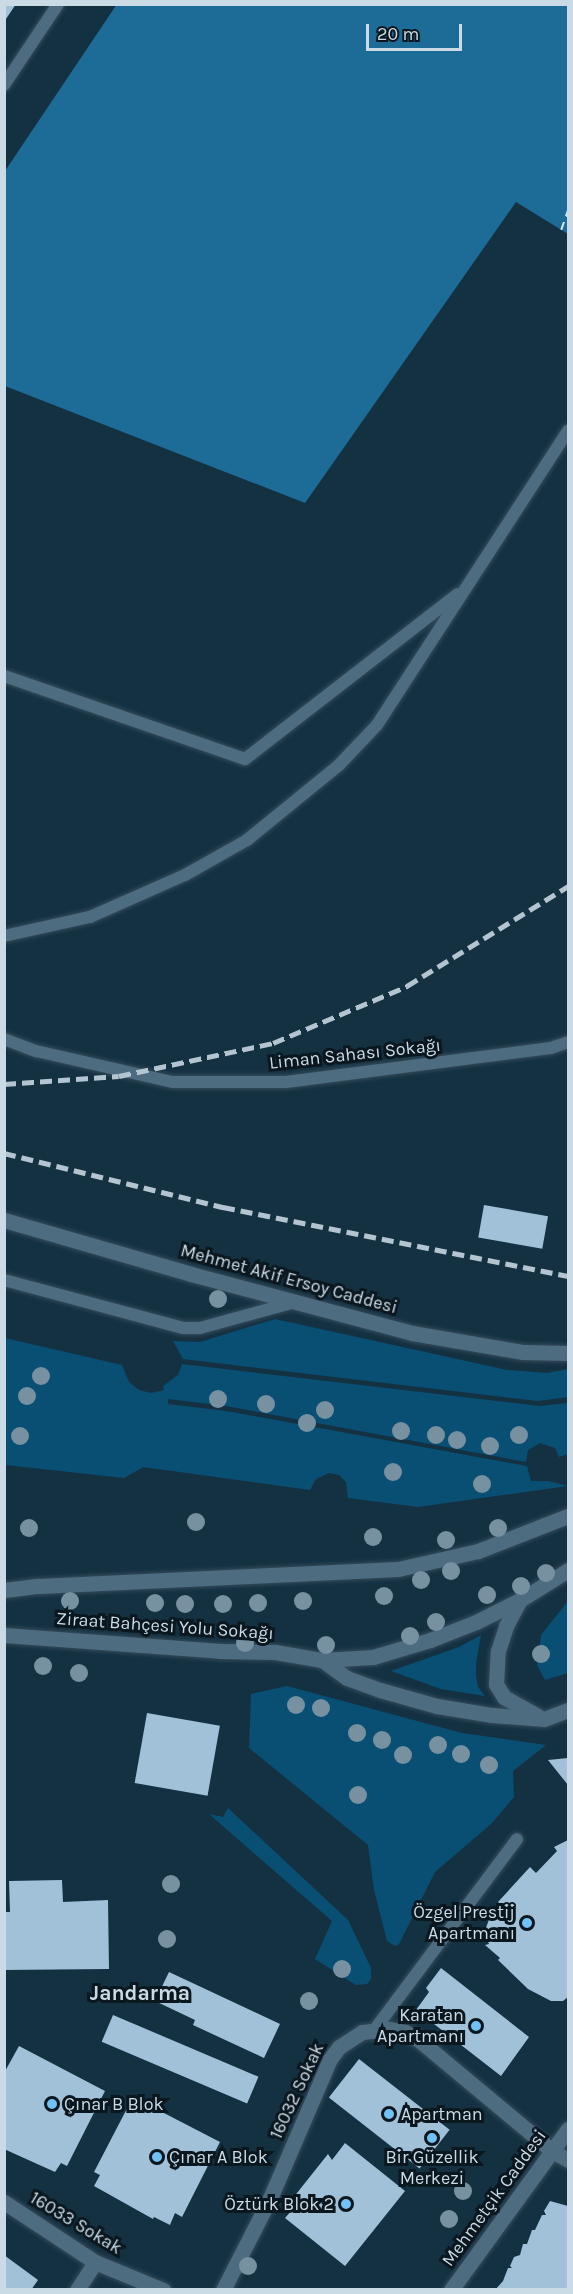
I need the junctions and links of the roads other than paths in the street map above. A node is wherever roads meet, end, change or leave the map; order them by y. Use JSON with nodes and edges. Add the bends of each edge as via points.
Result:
{"nodes":[{"id":1,"x":58,"y":4,"type":"edge"},
{"id":2,"x":4,"y":85,"type":"edge"},
{"id":3,"x":568,"y":431,"type":"edge"},
{"id":4,"x":465,"y":588,"type":"junction"},
{"id":5,"x":4,"y":676,"type":"edge"},
{"id":6,"x":4,"y":936,"type":"edge"},
{"id":7,"x":4,"y":1039,"type":"edge"},
{"id":8,"x":568,"y":1042,"type":"edge"},
{"id":9,"x":4,"y":1220,"type":"edge"},
{"id":10,"x":4,"y":1280,"type":"edge"},
{"id":11,"x":296,"y":1302,"type":"junction"},
{"id":12,"x":568,"y":1353,"type":"edge"},
{"id":13,"x":568,"y":1516,"type":"edge"},
{"id":14,"x":568,"y":1570,"type":"edge"},
{"id":15,"x":4,"y":1590,"type":"edge"},
{"id":16,"x":520,"y":1600,"type":"junction"},
{"id":17,"x":4,"y":1635,"type":"edge"},
{"id":18,"x":322,"y":1660,"type":"junction"},
{"id":19,"x":568,"y":1710,"type":"edge"},
{"id":20,"x":544,"y":1719,"type":"junction"},
{"id":21,"x":516,"y":1839,"type":"dead end"},
{"id":22,"x":375,"y":2029,"type":"junction"},
{"id":23,"x":568,"y":2129,"type":"edge"},
{"id":24,"x":552,"y":2151,"type":"junction"},
{"id":25,"x":568,"y":2160,"type":"edge"},
{"id":26,"x":4,"y":2202,"type":"edge"},
{"id":27,"x":96,"y":2262,"type":"junction"},
{"id":28,"x":77,"y":2289,"type":"edge"},
{"id":29,"x":163,"y":2289,"type":"edge"},
{"id":30,"x":223,"y":2289,"type":"edge"},
{"id":31,"x":451,"y":2289,"type":"edge"}],
"edges":[{"from":1,"to":2,"type":"lane"},
{"from":3,"to":4,"type":"lane"},
{"from":4,"to":5,"type":"lane","via":[[245,759]]},
{"from":4,"to":6,"type":"lane","via":[[377,725],[339,765],[247,840],[185,875],[90,917]]},
{"from":7,"to":8,"type":"lane","name":"Liman Sahası Sokağı","via":[[36,1051],[172,1082],[286,1082],[551,1048]]},
{"from":9,"to":11,"type":"street","name":"Mehmet Akif Ersoy Caddesi"},
{"from":10,"to":11,"type":"lane","via":[[183,1328],[200,1328]]},
{"from":11,"to":12,"type":"street","name":"Mehmet Akif Ersoy Caddesi","via":[[412,1332],[524,1352]]},
{"from":13,"to":15,"type":"street","via":[[478,1551],[398,1569]]},
{"from":14,"to":16,"type":"street","name":"Ziraat Bahçesi Yolu Sokağı"},
{"from":16,"to":18,"type":"street","name":"Ziraat Bahçesi Yolu Sokağı","via":[[430,1640],[373,1657]]},
{"from":16,"to":20,"type":"street","name":"Ziraat Bahçesi Yolu Sokağı","via":[[498,1651],[496,1684],[504,1697]]},
{"from":17,"to":18,"type":"street","name":"Ziraat Bahçesi Yolu Sokağı","via":[[275,1652]]},
{"from":18,"to":20,"type":"street","name":"Ziraat Bahçesi Yolu Sokağı","via":[[347,1678],[437,1706]]},
{"from":19,"to":20,"type":"street","name":"Ziraat Bahçesi Yolu Sokağı"},
{"from":21,"to":22,"type":"lane"},
{"from":22,"to":24,"type":"street","name":"16032 Sokak","via":[[405,2032],[418,2040]]},
{"from":22,"to":30,"type":"street","name":"16032 Sokak","via":[[349,2038],[330,2059],[271,2196]]},
{"from":23,"to":24,"type":"street","name":"Mehmetçik Caddesi"},
{"from":24,"to":25,"type":"street","name":"16032 Sokak"},
{"from":24,"to":31,"type":"street","name":"Mehmetçik Caddesi"},
{"from":26,"to":27,"type":"street","name":"16033 Sokak"},
{"from":27,"to":28,"type":"street"},
{"from":27,"to":29,"type":"street","name":"16033 Sokak"}]}
